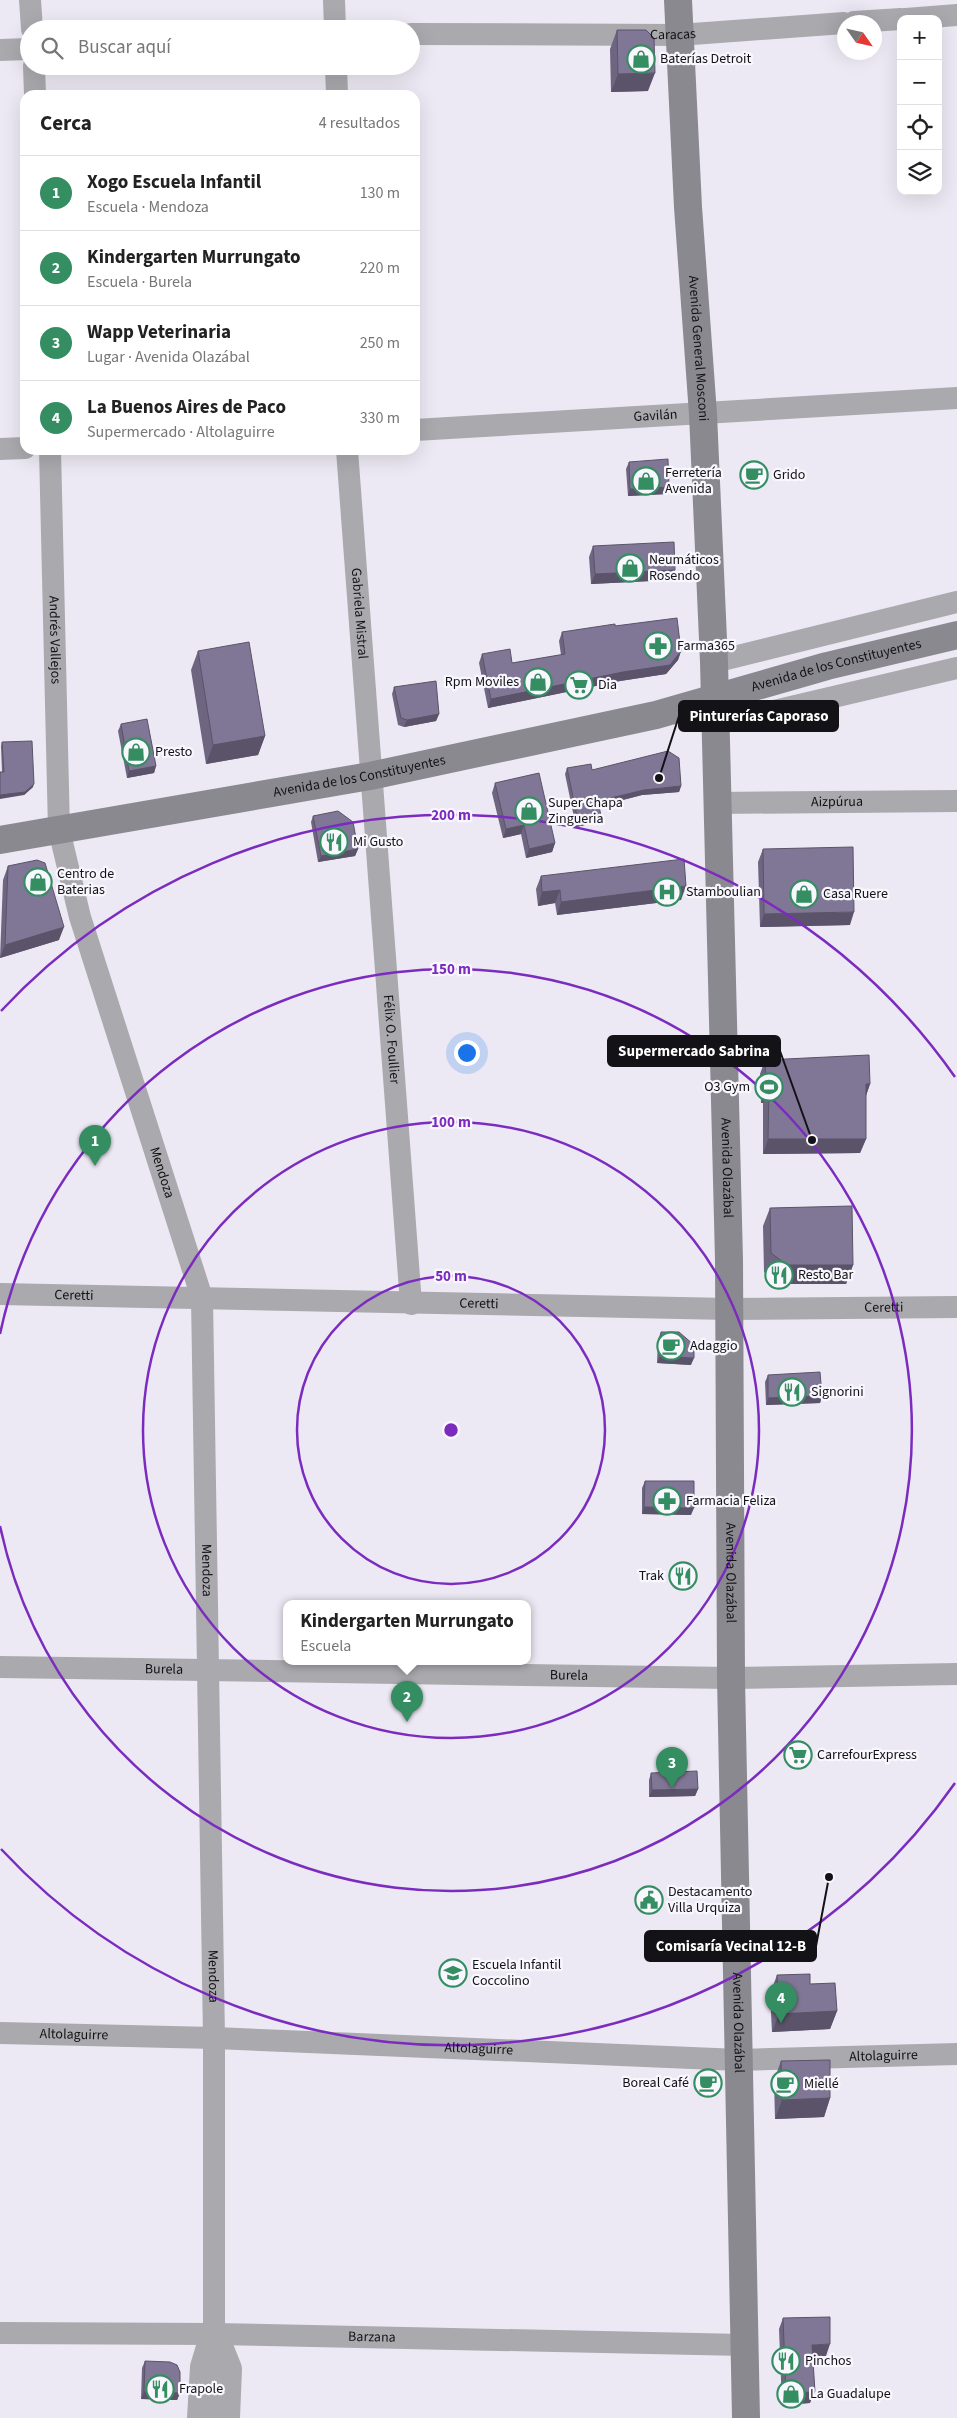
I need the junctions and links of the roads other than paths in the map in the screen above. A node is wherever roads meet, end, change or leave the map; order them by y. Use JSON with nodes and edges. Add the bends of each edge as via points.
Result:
{"nodes":[{"id":1,"x":30,"y":0,"type":"edge"},
{"id":2,"x":334,"y":0,"type":"edge"},
{"id":3,"x":678,"y":0,"type":"edge"},
{"id":4,"x":957,"y":15,"type":"edge"},
{"id":5,"x":942,"y":16,"type":"edge"},
{"id":6,"x":897,"y":19,"type":"edge"},
{"id":7,"x":31,"y":20,"type":"edge"},
{"id":8,"x":335,"y":20,"type":"edge"},
{"id":9,"x":882,"y":20,"type":"edge"},
{"id":10,"x":837,"y":24,"type":"edge"},
{"id":11,"x":420,"y":34,"type":"edge"},
{"id":12,"x":679,"y":35,"type":"junction"},
{"id":13,"x":20,"y":49,"type":"edge"},
{"id":14,"x":0,"y":50,"type":"edge"},
{"id":15,"x":34,"y":75,"type":"edge"},
{"id":16,"x":336,"y":75,"type":"edge"},
{"id":17,"x":35,"y":90,"type":"edge"},
{"id":18,"x":337,"y":90,"type":"edge"},
{"id":19,"x":957,"y":398,"type":"edge"},
{"id":20,"x":703,"y":414,"type":"junction"},
{"id":21,"x":420,"y":430,"type":"edge"},
{"id":22,"x":20,"y":448,"type":"edge"},
{"id":23,"x":0,"y":449,"type":"edge"},
{"id":24,"x":50,"y":455,"type":"edge"},
{"id":25,"x":347,"y":455,"type":"edge"},
{"id":26,"x":957,"y":602,"type":"edge"},
{"id":27,"x":957,"y":635,"type":"edge"},
{"id":28,"x":714,"y":662,"type":"junction"},
{"id":29,"x":957,"y":668,"type":"edge"},
{"id":30,"x":715,"y":697,"type":"junction"},
{"id":31,"x":370,"y":776,"type":"junction"},
{"id":32,"x":957,"y":801,"type":"edge"},
{"id":33,"x":717,"y":803,"type":"junction"},
{"id":34,"x":59,"y":830,"type":"junction"},
{"id":35,"x":0,"y":840,"type":"edge"},
{"id":36,"x":0,"y":1294,"type":"edge"},
{"id":37,"x":202,"y":1298,"type":"junction"},
{"id":38,"x":411,"y":1304,"type":"junction"},
{"id":39,"x":957,"y":1307,"type":"edge"},
{"id":40,"x":729,"y":1309,"type":"junction"},
{"id":41,"x":0,"y":1667,"type":"edge"},
{"id":42,"x":207,"y":1672,"type":"junction"},
{"id":43,"x":957,"y":1674,"type":"edge"},
{"id":44,"x":732,"y":1678,"type":"junction"},
{"id":45,"x":0,"y":2033,"type":"edge"},
{"id":46,"x":214,"y":2038,"type":"junction"},
{"id":47,"x":957,"y":2054,"type":"edge"},
{"id":48,"x":738,"y":2060,"type":"junction"},
{"id":49,"x":0,"y":2334,"type":"edge"},
{"id":50,"x":214,"y":2334,"type":"junction"},
{"id":51,"x":744,"y":2345,"type":"junction"},
{"id":52,"x":201,"y":2418,"type":"edge"},
{"id":53,"x":226,"y":2418,"type":"edge"},
{"id":54,"x":746,"y":2418,"type":"edge"}],
"edges":[{"from":1,"to":7,"type":"street"},
{"from":2,"to":8,"type":"street"},
{"from":3,"to":12,"type":"main road","name":"Avenida General Mosconi"},
{"from":4,"to":5,"type":"street"},
{"from":6,"to":9,"type":"street"},
{"from":10,"to":12,"type":"street","name":"Caracas"},
{"from":11,"to":12,"type":"street","name":"Caracas"},
{"from":12,"to":20,"type":"main road","name":"Avenida General Mosconi"},
{"from":13,"to":14,"type":"street"},
{"from":15,"to":17,"type":"street"},
{"from":16,"to":18,"type":"street"},
{"from":19,"to":20,"type":"street","name":"Gavilán"},
{"from":20,"to":21,"type":"street","name":"Gavilán"},
{"from":20,"to":28,"type":"main road","name":"Avenida General Mosconi"},
{"from":22,"to":23,"type":"street"},
{"from":24,"to":34,"type":"street","name":"Andrés Vallejos"},
{"from":25,"to":31,"type":"street","name":"Gabriela Mistral"},
{"from":26,"to":28,"type":"street"},
{"from":27,"to":30,"type":"main road","name":"Avenida de los Constituyentes"},
{"from":28,"to":30,"type":"main road","name":"Avenida General Mosconi"},
{"from":29,"to":30,"type":"street","name":"Avenida de los Constituyentes","via":[[760,714]]},
{"from":30,"to":31,"type":"main road","name":"Avenida de los Constituyentes","via":[[656,715]]},
{"from":30,"to":33,"type":"main road","name":"Avenida Olazábal"},
{"from":31,"to":34,"type":"main road","name":"Avenida de los Constituyentes"},
{"from":31,"to":38,"type":"street","name":"Félix O. Foullier"},
{"from":32,"to":33,"type":"street","name":"Aizpúrua"},
{"from":33,"to":40,"type":"main road","name":"Avenida Olazábal"},
{"from":34,"to":35,"type":"main road","name":"Avenida de los Constituyentes"},
{"from":34,"to":37,"type":"street","name":"Mendoza","via":[[80,917]]},
{"from":36,"to":37,"type":"street","name":"Ceretti"},
{"from":37,"to":38,"type":"street","name":"Ceretti"},
{"from":37,"to":42,"type":"street","name":"Mendoza"},
{"from":38,"to":40,"type":"street","name":"Ceretti"},
{"from":39,"to":40,"type":"street","name":"Ceretti"},
{"from":40,"to":44,"type":"main road","name":"Avenida Olazábal"},
{"from":41,"to":42,"type":"street","name":"Burela"},
{"from":42,"to":44,"type":"street","name":"Burela"},
{"from":42,"to":46,"type":"street","name":"Mendoza"},
{"from":43,"to":44,"type":"street","name":"Burela"},
{"from":44,"to":48,"type":"main road","name":"Avenida Olazábal"},
{"from":45,"to":46,"type":"street","name":"Altolaguirre"},
{"from":46,"to":48,"type":"street","name":"Altolaguirre"},
{"from":46,"to":50,"type":"street","name":"Mendoza"},
{"from":47,"to":48,"type":"street","name":"Altolaguirre"},
{"from":48,"to":51,"type":"main road","name":"Avenida Olazábal"},
{"from":49,"to":50,"type":"street","name":"Barzana"},
{"from":50,"to":51,"type":"street","name":"Barzana"},
{"from":50,"to":52,"type":"street","via":[[204,2367]]},
{"from":50,"to":53,"type":"street","via":[[228,2368]]},
{"from":51,"to":54,"type":"main road","name":"Avenida Olazábal"}]}
